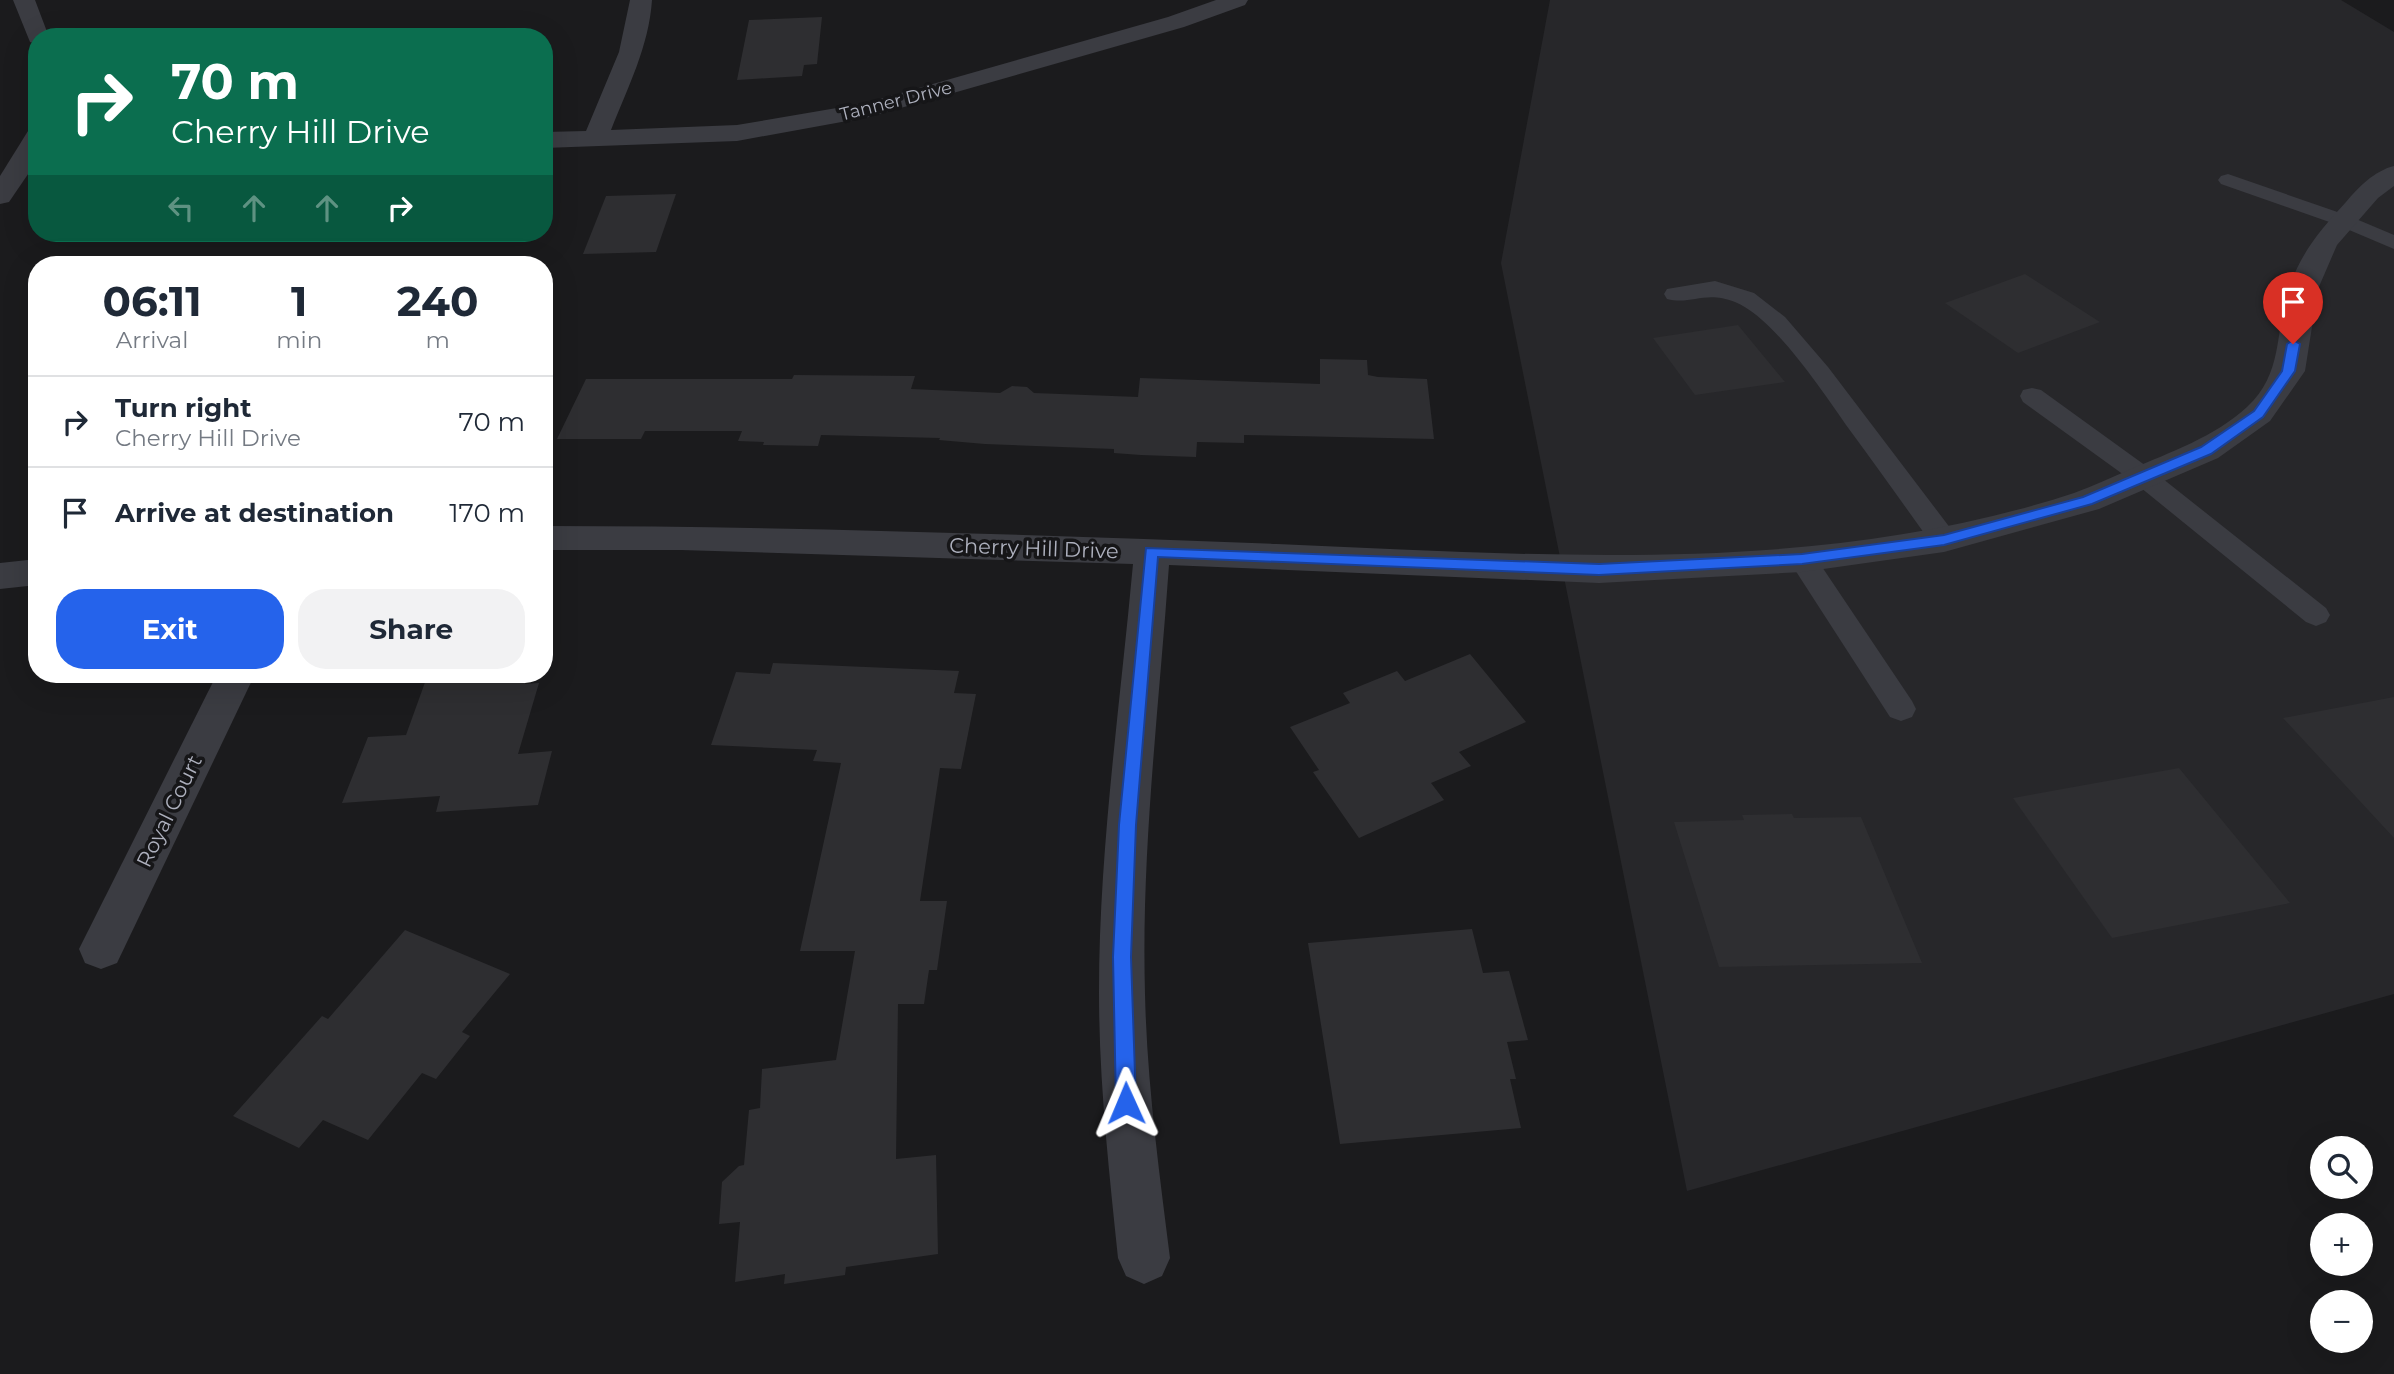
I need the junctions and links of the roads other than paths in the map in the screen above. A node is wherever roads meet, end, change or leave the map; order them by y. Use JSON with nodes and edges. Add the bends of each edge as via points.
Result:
{"nodes":[{"id":1,"x":24,"y":0,"type":"edge"},
{"id":2,"x":641,"y":0,"type":"edge"},
{"id":3,"x":1237,"y":0,"type":"edge"},
{"id":4,"x":35,"y":28,"type":"edge"},
{"id":5,"x":595,"y":139,"type":"junction"},
{"id":6,"x":553,"y":140,"type":"edge"},
{"id":7,"x":28,"y":153,"type":"edge"},
{"id":8,"x":2394,"y":174,"type":"edge"},
{"id":9,"x":2228,"y":180,"type":"dead end"},
{"id":10,"x":12,"y":184,"type":"edge"},
{"id":11,"x":2342,"y":220,"type":"junction"},
{"id":12,"x":2394,"y":243,"type":"edge"},
{"id":13,"x":1675,"y":294,"type":"dead end"},
{"id":14,"x":2032,"y":396,"type":"dead end"},
{"id":15,"x":2144,"y":477,"type":"junction"},
{"id":16,"x":553,"y":538,"type":"edge"},
{"id":17,"x":1944,"y":540,"type":"junction"},
{"id":18,"x":1152,"y":552,"type":"junction"},
{"id":19,"x":1802,"y":559,"type":"junction"},
{"id":20,"x":28,"y":573,"type":"edge"},
{"id":21,"x":0,"y":576,"type":"edge"},
{"id":22,"x":2316,"y":615,"type":"dead end"},
{"id":23,"x":232,"y":683,"type":"edge"},
{"id":24,"x":1901,"y":709,"type":"dead end"},
{"id":25,"x":101,"y":949,"type":"dead end"},
{"id":26,"x":1144,"y":1258,"type":"dead end"}],
"edges":[{"from":1,"to":4,"type":"street"},
{"from":2,"to":5,"type":"street","via":[[632,45]]},
{"from":3,"to":5,"type":"street","name":"Tanner Drive","via":[[1176,22],[869,110],[737,133]]},
{"from":5,"to":6,"type":"street","name":"Tanner Drive"},
{"from":7,"to":10,"type":"street"},
{"from":8,"to":11,"type":"street","name":"Cherry Hill Drive"},
{"from":9,"to":11,"type":"lane"},
{"from":11,"to":12,"type":"lane"},
{"from":11,"to":15,"type":"street","name":"Cherry Hill Drive","via":[[2324,242],[2303,289],[2289,371],[2259,414],[2206,450]]},
{"from":13,"to":17,"type":"lane","via":[[1715,288],[1746,298],[1777,322],[1820,372]]},
{"from":14,"to":15,"type":"lane"},
{"from":15,"to":17,"type":"street","name":"Cherry Hill Drive","via":[[2087,501]]},
{"from":15,"to":22,"type":"lane"},
{"from":16,"to":18,"type":"street","name":"Cherry Hill Drive"},
{"from":17,"to":19,"type":"street","name":"Cherry Hill Drive"},
{"from":18,"to":19,"type":"street","name":"Cherry Hill Drive","via":[[1599,570]]},
{"from":18,"to":26,"type":"street","via":[[1128,825],[1122,957],[1126,1103]]},
{"from":19,"to":24,"type":"lane"},
{"from":20,"to":21,"type":"street"},
{"from":23,"to":25,"type":"street","name":"Royal Court"}]}
